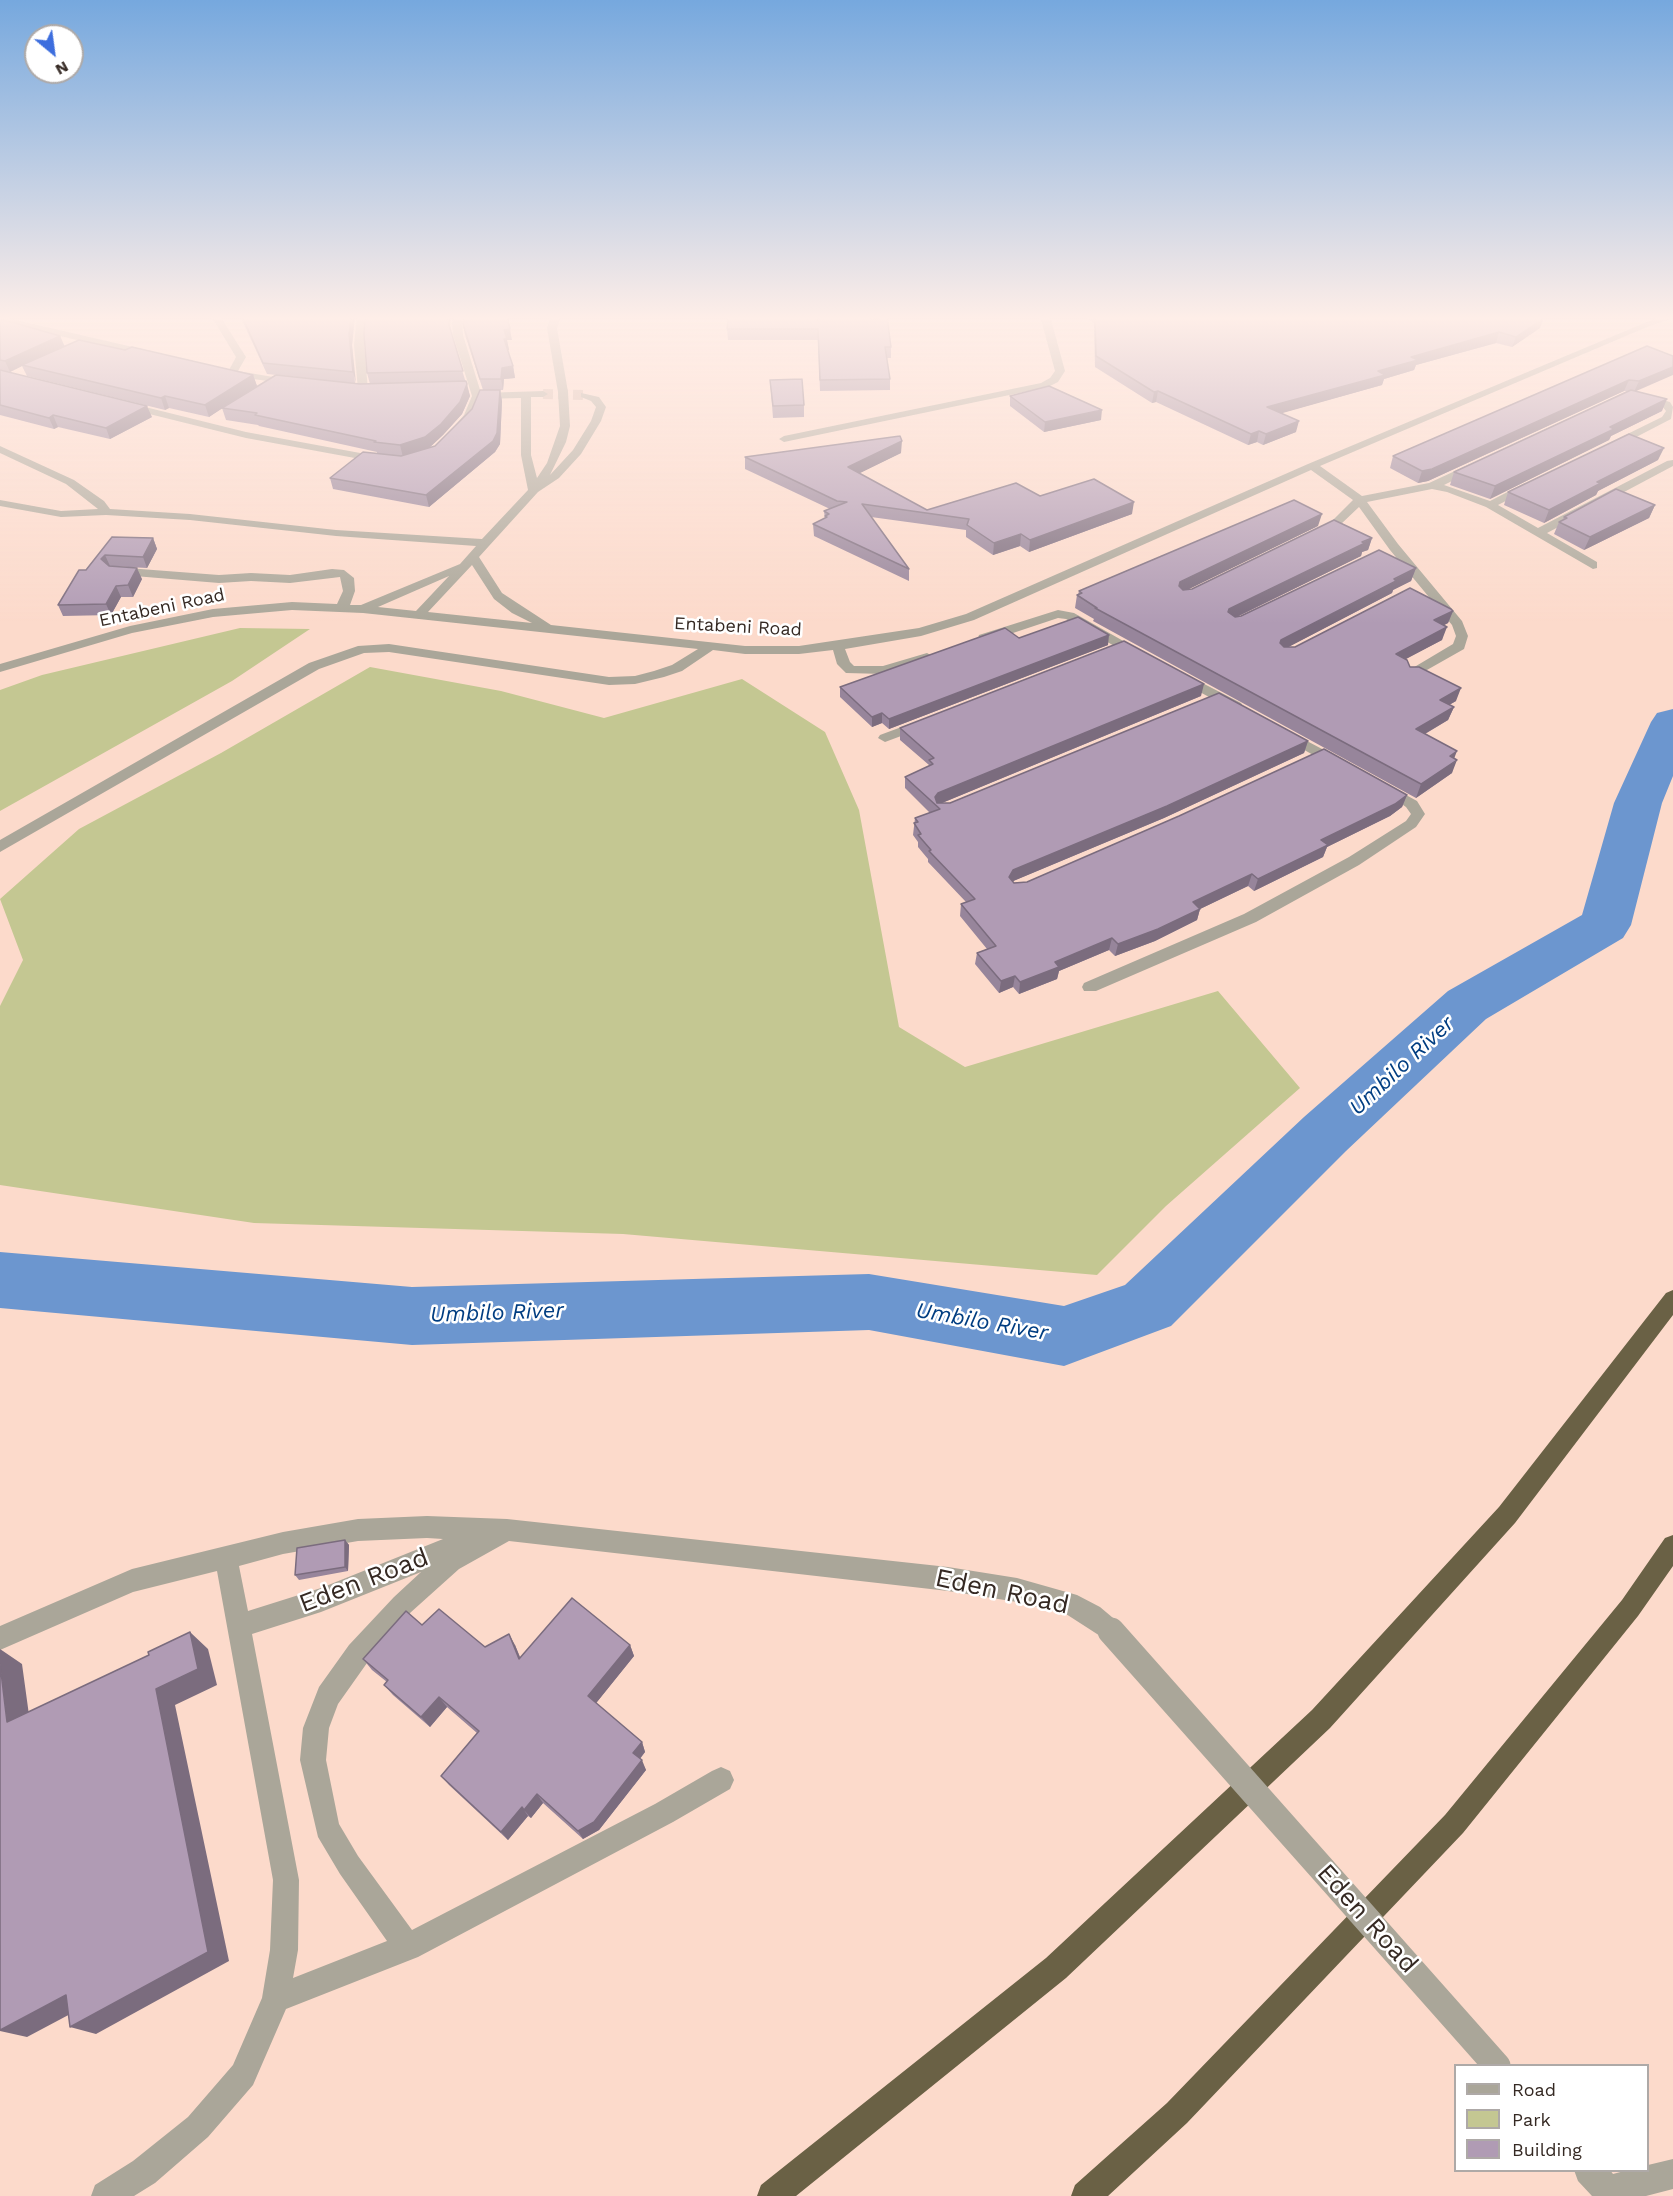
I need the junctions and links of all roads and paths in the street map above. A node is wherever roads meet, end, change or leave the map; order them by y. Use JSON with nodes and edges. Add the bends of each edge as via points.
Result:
{"nodes":[{"id":1,"x":180,"y":418,"type":"edge"},
{"id":2,"x":467,"y":418,"type":"edge"},
{"id":3,"x":526,"y":418,"type":"edge"},
{"id":4,"x":564,"y":418,"type":"edge"},
{"id":5,"x":597,"y":418,"type":"edge"},
{"id":6,"x":883,"y":418,"type":"edge"},
{"id":7,"x":1424,"y":418,"type":"edge"},
{"id":8,"x":1666,"y":418,"type":"edge"},
{"id":9,"x":217,"y":419,"type":"dead end"},
{"id":10,"x":207,"y":425,"type":"junction"},
{"id":11,"x":449,"y":439,"type":"edge"},
{"id":12,"x":784,"y":439,"type":"dead end"},
{"id":13,"x":0,"y":449,"type":"edge"},
{"id":14,"x":1604,"y":449,"type":"edge"},
{"id":15,"x":1487,"y":460,"type":"edge"},
{"id":16,"x":395,"y":461,"type":"edge"},
{"id":17,"x":1671,"y":463,"type":"dead end"},
{"id":18,"x":1312,"y":466,"type":"junction"},
{"id":19,"x":1542,"y":479,"type":"edge"},
{"id":20,"x":1432,"y":486,"type":"junction"},
{"id":21,"x":534,"y":490,"type":"junction"},
{"id":22,"x":1360,"y":500,"type":"junction"},
{"id":23,"x":0,"y":503,"type":"edge"},
{"id":24,"x":1490,"y":505,"type":"junction"},
{"id":25,"x":106,"y":512,"type":"junction"},
{"id":26,"x":1540,"y":532,"type":"junction"},
{"id":27,"x":1306,"y":540,"type":"edge"},
{"id":28,"x":485,"y":543,"type":"junction"},
{"id":29,"x":470,"y":559,"type":"junction"},
{"id":30,"x":1593,"y":565,"type":"dead end"},
{"id":31,"x":114,"y":571,"type":"edge"},
{"id":32,"x":342,"y":608,"type":"junction"},
{"id":33,"x":363,"y":609,"type":"junction"},
{"id":34,"x":418,"y":615,"type":"junction"},
{"id":35,"x":556,"y":630,"type":"junction"},
{"id":36,"x":971,"y":642,"type":"edge"},
{"id":37,"x":1123,"y":645,"type":"junction"},
{"id":38,"x":838,"y":646,"type":"junction"},
{"id":39,"x":709,"y":647,"type":"junction"},
{"id":40,"x":938,"y":653,"type":"edge"},
{"id":41,"x":1101,"y":653,"type":"edge"},
{"id":42,"x":1152,"y":660,"type":"edge"},
{"id":43,"x":0,"y":668,"type":"edge"},
{"id":44,"x":1171,"y":670,"type":"edge"},
{"id":45,"x":1411,"y":675,"type":"edge"},
{"id":46,"x":1218,"y":696,"type":"junction"},
{"id":47,"x":1196,"y":705,"type":"edge"},
{"id":48,"x":1249,"y":713,"type":"edge"},
{"id":49,"x":939,"y":716,"type":"edge"},
{"id":50,"x":1269,"y":724,"type":"edge"},
{"id":51,"x":885,"y":738,"type":"dead end"},
{"id":52,"x":1320,"y":753,"type":"junction"},
{"id":53,"x":1299,"y":763,"type":"edge"},
{"id":54,"x":1352,"y":770,"type":"edge"},
{"id":55,"x":1373,"y":781,"type":"edge"},
{"id":56,"x":0,"y":847,"type":"edge"},
{"id":57,"x":1090,"y":987,"type":"dead end"},
{"id":58,"x":1673,"y":1299,"type":"edge"},
{"id":59,"x":497,"y":1530,"type":"junction"},
{"id":60,"x":1673,"y":1546,"type":"edge"},
{"id":61,"x":226,"y":1559,"type":"junction"},
{"id":62,"x":238,"y":1626,"type":"junction"},
{"id":63,"x":0,"y":1638,"type":"edge"},
{"id":64,"x":721,"y":1780,"type":"dead end"},
{"id":65,"x":408,"y":1947,"type":"junction"},
{"id":66,"x":276,"y":1999,"type":"junction"},
{"id":67,"x":1495,"y":2064,"type":"edge"},
{"id":68,"x":1673,"y":2174,"type":"edge"},
{"id":69,"x":1603,"y":2186,"type":"edge"},
{"id":70,"x":106,"y":2196,"type":"edge"},
{"id":71,"x":772,"y":2196,"type":"edge"},
{"id":72,"x":1086,"y":2196,"type":"edge"}],
"edges":[{"from":1,"to":10,"type":"street"},
{"from":2,"to":11,"type":"street"},
{"from":3,"to":21,"type":"street","via":[[526,455]]},
{"from":4,"to":21,"type":"street","via":[[561,442]]},
{"from":5,"to":21,"type":"street","via":[[555,476]]},
{"from":6,"to":12,"type":"street"},
{"from":7,"to":18,"type":"street","name":"Entabeni Road"},
{"from":8,"to":14,"type":"street"},
{"from":9,"to":10,"type":"street"},
{"from":10,"to":16,"type":"street"},
{"from":13,"to":25,"type":"street","via":[[70,482]]},
{"from":15,"to":20,"type":"street"},
{"from":17,"to":26,"type":"street"},
{"from":18,"to":22,"type":"street"},
{"from":18,"to":38,"type":"street","name":"Entabeni Road","via":[[970,617],[921,632]]},
{"from":19,"to":24,"type":"street"},
{"from":20,"to":22,"type":"street"},
{"from":20,"to":24,"type":"street"},
{"from":21,"to":28,"type":"street"},
{"from":22,"to":27,"type":"street","via":[[1335,523]]},
{"from":22,"to":45,"type":"street","via":[[1389,549],[1458,624],[1462,636],[1459,646]]},
{"from":23,"to":25,"type":"street","via":[[61,514]]},
{"from":24,"to":26,"type":"street"},
{"from":25,"to":28,"type":"street"},
{"from":26,"to":30,"type":"street"},
{"from":28,"to":29,"type":"street"},
{"from":29,"to":33,"type":"street"},
{"from":29,"to":34,"type":"street"},
{"from":29,"to":35,"type":"street","via":[[498,596]]},
{"from":31,"to":32,"type":"street","via":[[219,579],[303,579],[344,574],[349,591]]},
{"from":32,"to":33,"type":"street","name":"Entabeni Road"},
{"from":32,"to":43,"type":"street","name":"Entabeni Road","via":[[292,606],[213,613],[130,630]]},
{"from":33,"to":34,"type":"street","name":"Entabeni Road"},
{"from":34,"to":35,"type":"street","name":"Entabeni Road"},
{"from":35,"to":39,"type":"street","name":"Entabeni Road"},
{"from":36,"to":37,"type":"street","via":[[1058,614],[1081,621]]},
{"from":37,"to":41,"type":"street"},
{"from":37,"to":42,"type":"street"},
{"from":38,"to":39,"type":"street","name":"Entabeni Road","via":[[799,650]]},
{"from":38,"to":40,"type":"street","via":[[844,664],[851,670],[884,670]]},
{"from":39,"to":56,"type":"street","via":[[677,668],[635,680],[609,681],[389,648],[363,649],[314,666]]},
{"from":44,"to":46,"type":"street"},
{"from":46,"to":47,"type":"street"},
{"from":46,"to":48,"type":"street"},
{"from":49,"to":51,"type":"street"},
{"from":50,"to":52,"type":"street"},
{"from":52,"to":53,"type":"street"},
{"from":52,"to":54,"type":"street"},
{"from":55,"to":57,"type":"street","via":[[1412,804],[1418,814],[1411,824],[1354,861],[1250,918]]},
{"from":58,"to":71,"type":"highway","via":[[1507,1515],[1321,1719],[1056,1968]]},
{"from":59,"to":61,"type":"street","name":"Eden Road","via":[[358,1530],[283,1542]]},
{"from":59,"to":62,"type":"street","name":"Eden Road","via":[[321,1600]]},
{"from":59,"to":65,"type":"street","via":[[451,1561],[402,1605],[358,1654],[328,1696],[316,1728],[313,1760],[327,1828]]},
{"from":59,"to":67,"type":"street","name":"Eden Road","bridge":true,"via":[[948,1579],[1017,1590],[1069,1603],[1092,1615],[1111,1631]]},
{"from":60,"to":72,"type":"highway","via":[[1630,1608],[1454,1824],[1177,2113]]},
{"from":61,"to":62,"type":"street"},
{"from":61,"to":63,"type":"street","name":"Eden Road","via":[[132,1581]]},
{"from":62,"to":66,"type":"street","via":[[286,1880],[285,1950]]},
{"from":64,"to":65,"type":"street"},
{"from":65,"to":66,"type":"street"},
{"from":66,"to":70,"type":"street","via":[[243,2074],[205,2119],[144,2172]]},
{"from":68,"to":69,"type":"street"}]}
